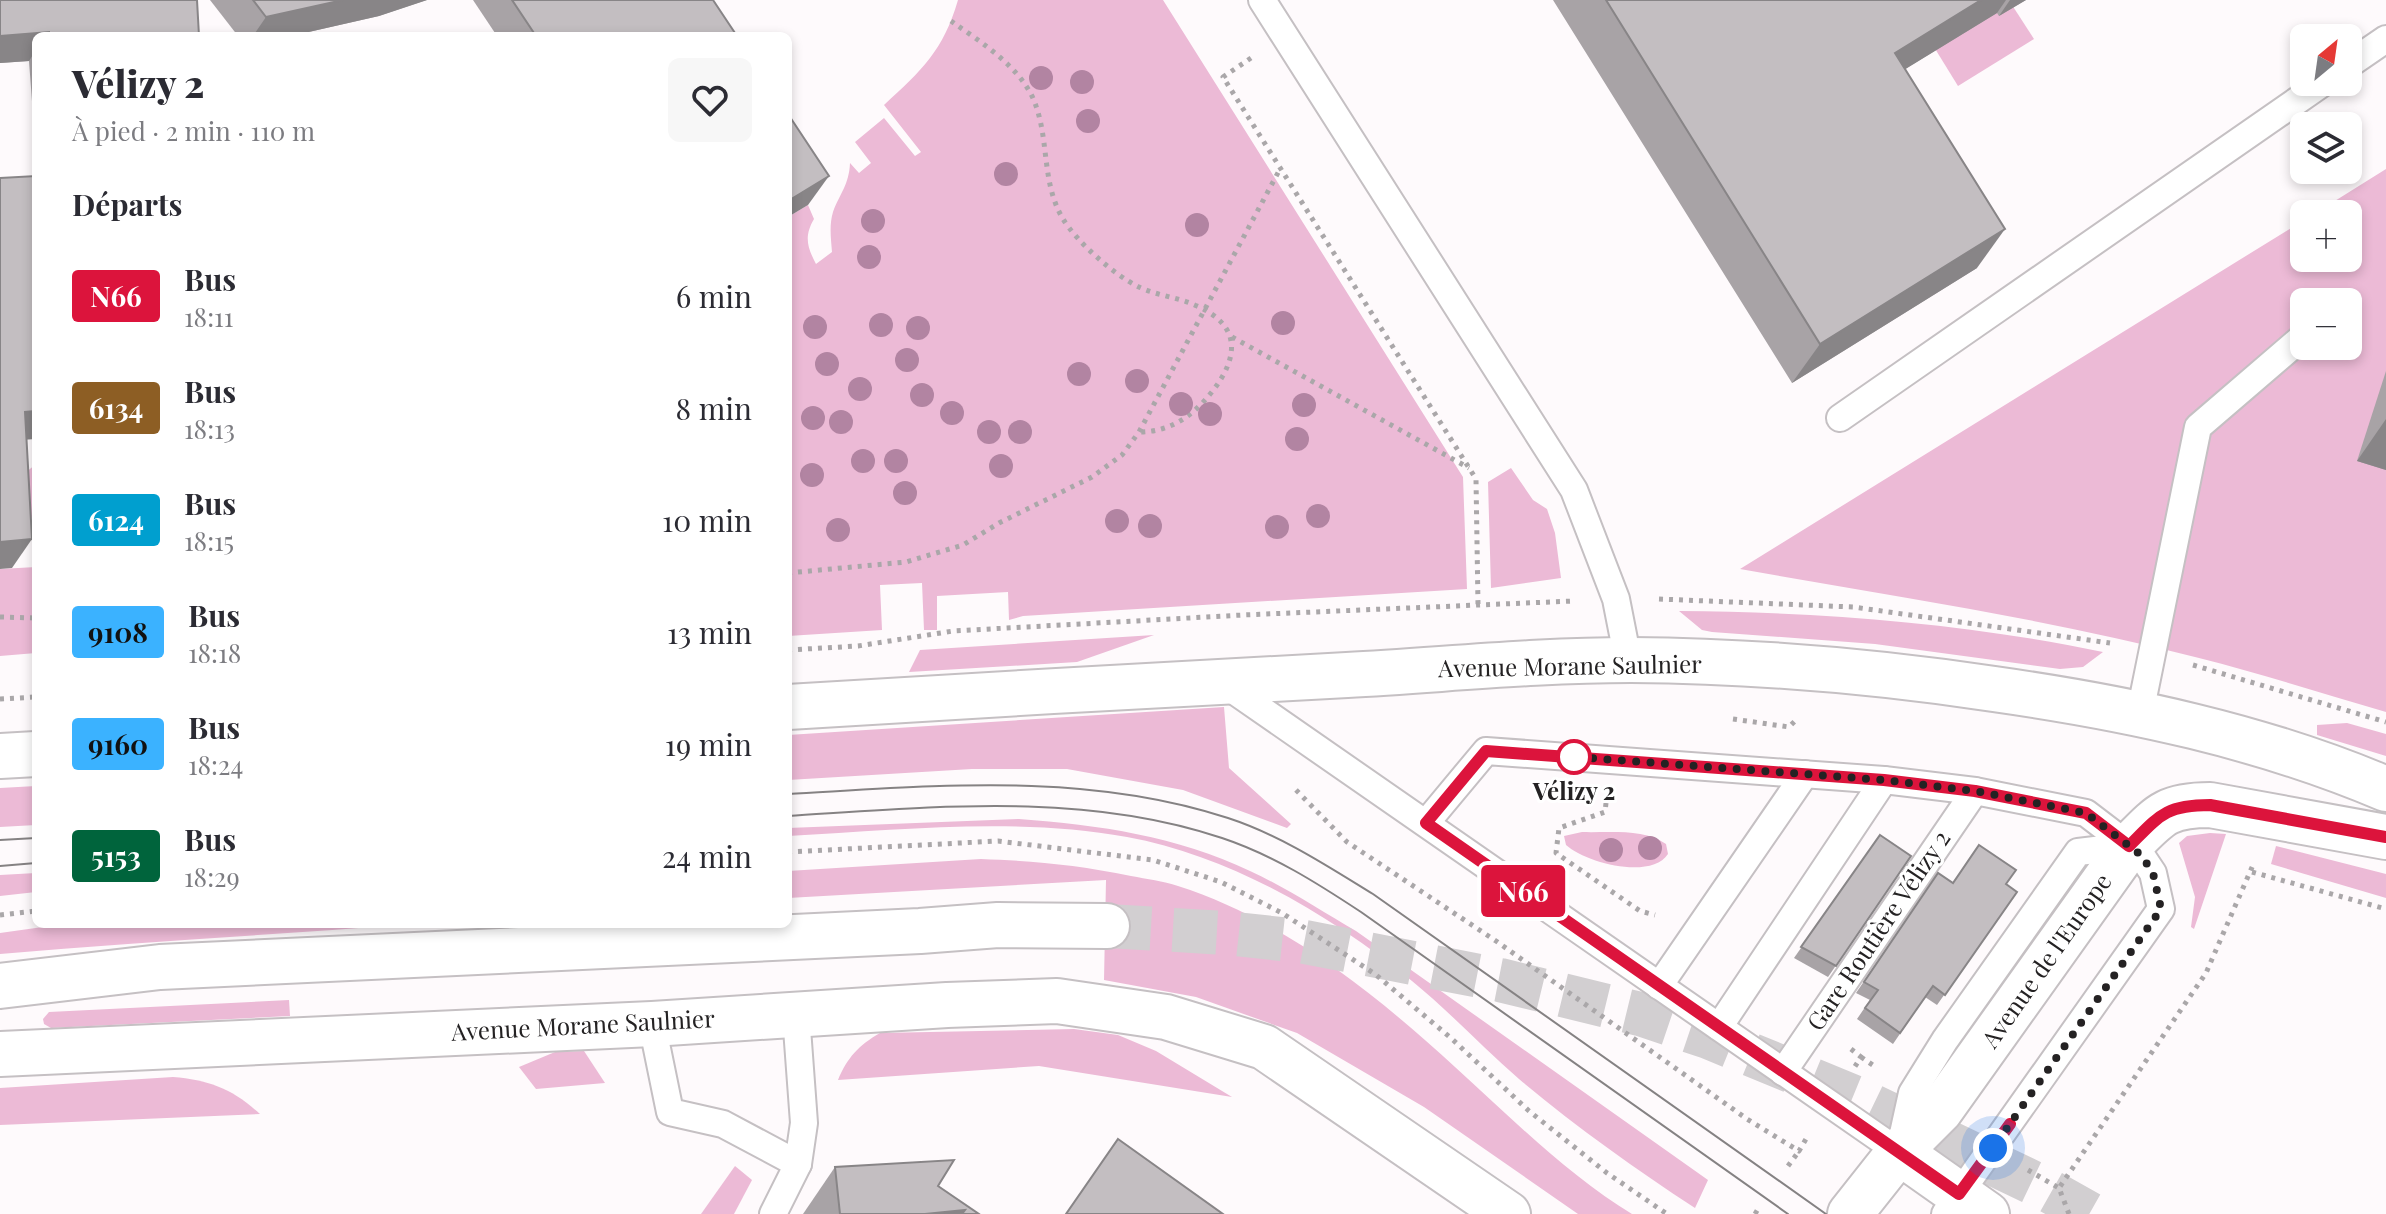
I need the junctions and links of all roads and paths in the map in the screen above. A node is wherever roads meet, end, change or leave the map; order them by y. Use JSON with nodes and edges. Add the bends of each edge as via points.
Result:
{"nodes":[{"id":1,"x":1262,"y":0,"type":"edge"},
{"id":2,"x":951,"y":21,"type":"dead end"},
{"id":3,"x":2386,"y":39,"type":"edge"},
{"id":4,"x":1259,"y":53,"type":"dead end"},
{"id":5,"x":2362,"y":55,"type":"edge"},
{"id":6,"x":2304,"y":96,"type":"edge"},
{"id":7,"x":1280,"y":168,"type":"junction"},
{"id":8,"x":1205,"y":310,"type":"junction"},
{"id":9,"x":1232,"y":337,"type":"junction"},
{"id":10,"x":2290,"y":348,"type":"edge"},
{"id":11,"x":1840,"y":418,"type":"dead end"},
{"id":12,"x":1139,"y":432,"type":"junction"},
{"id":13,"x":1470,"y":469,"type":"junction"},
{"id":14,"x":792,"y":573,"type":"edge"},
{"id":15,"x":1478,"y":605,"type":"dead end"},
{"id":16,"x":0,"y":617,"type":"edge"},
{"id":17,"x":32,"y":618,"type":"edge"},
{"id":18,"x":1628,"y":660,"type":"junction"},
{"id":19,"x":1220,"y":681,"type":"junction"},
{"id":20,"x":2298,"y":694,"type":"dead end"},
{"id":21,"x":32,"y":697,"type":"edge"},
{"id":22,"x":0,"y":699,"type":"edge"},
{"id":23,"x":792,"y":707,"type":"edge"},
{"id":24,"x":2140,"y":713,"type":"junction"},
{"id":25,"x":2386,"y":722,"type":"edge"},
{"id":26,"x":32,"y":754,"type":"edge"},
{"id":27,"x":0,"y":756,"type":"edge"},
{"id":28,"x":1805,"y":774,"type":"junction"},
{"id":29,"x":1884,"y":780,"type":"junction"},
{"id":30,"x":2386,"y":789,"type":"edge"},
{"id":31,"x":1975,"y":791,"type":"junction"},
{"id":32,"x":1426,"y":823,"type":"junction"},
{"id":33,"x":2386,"y":837,"type":"edge"},
{"id":34,"x":2129,"y":846,"type":"junction"},
{"id":35,"x":792,"y":852,"type":"edge"},
{"id":36,"x":2386,"y":909,"type":"edge"},
{"id":37,"x":32,"y":911,"type":"edge"},
{"id":38,"x":0,"y":915,"type":"edge"},
{"id":39,"x":1107,"y":926,"type":"tunnel mouth"},
{"id":40,"x":0,"y":986,"type":"edge"},
{"id":41,"x":1659,"y":986,"type":"junction"},
{"id":42,"x":796,"y":1015,"type":"junction"},
{"id":43,"x":652,"y":1024,"type":"junction"},
{"id":44,"x":1719,"y":1027,"type":"junction"},
{"id":45,"x":0,"y":1054,"type":"edge"},
{"id":46,"x":1783,"y":1072,"type":"junction"},
{"id":47,"x":1799,"y":1151,"type":"dead end"},
{"id":48,"x":1899,"y":1152,"type":"junction"},
{"id":49,"x":798,"y":1164,"type":"junction"},
{"id":50,"x":1788,"y":1166,"type":"dead end"},
{"id":51,"x":1964,"y":1207,"type":"edge"},
{"id":52,"x":773,"y":1214,"type":"edge"},
{"id":53,"x":1508,"y":1214,"type":"edge"},
{"id":54,"x":1667,"y":1214,"type":"edge"},
{"id":55,"x":1850,"y":1214,"type":"edge"},
{"id":56,"x":2069,"y":1214,"type":"edge"}],
"edges":[{"from":1,"to":18,"type":"lane","via":[[1574,490],[1616,599]]},
{"from":2,"to":8,"type":"path","via":[[1006,64],[1030,92],[1052,194],[1076,236],[1136,286]]},
{"from":3,"to":5,"type":"lane"},
{"from":4,"to":7,"type":"path","via":[[1223,77]]},
{"from":6,"to":11,"type":"lane"},
{"from":7,"to":8,"type":"path"},
{"from":7,"to":13,"type":"path"},
{"from":8,"to":9,"type":"path","via":[[1223,322]]},
{"from":8,"to":12,"type":"path"},
{"from":9,"to":12,"type":"path","via":[[1225,369],[1201,405],[1160,432]]},
{"from":9,"to":13,"type":"path"},
{"from":10,"to":24,"type":"lane","via":[[2198,427]]},
{"from":12,"to":14,"type":"path","via":[[1122,455],[1092,477],[963,545],[906,562]]},
{"from":13,"to":15,"type":"path","via":[[1476,479]]},
{"from":16,"to":17,"type":"path"},
{"from":18,"to":19,"type":"main road","name":"Avenue Morane Saulnier"},
{"from":18,"to":24,"type":"main road","name":"Avenue Morane Saulnier","via":[[1888,674]]},
{"from":19,"to":23,"type":"main road","name":"Avenue Morane Saulnier"},
{"from":19,"to":32,"type":"lane"},
{"from":20,"to":25,"type":"path"},
{"from":21,"to":22,"type":"path"},
{"from":24,"to":30,"type":"main road","name":"Avenue Morane Saulnier","via":[[2283,750]]},
{"from":26,"to":27,"type":"main road"},
{"from":28,"to":29,"type":"lane"},
{"from":28,"to":32,"type":"lane","via":[[1486,751]]},
{"from":28,"to":41,"type":"lane"},
{"from":29,"to":31,"type":"lane"},
{"from":29,"to":44,"type":"lane"},
{"from":31,"to":34,"type":"lane","via":[[2086,813]]},
{"from":31,"to":46,"type":"lane","name":"Gare Routière Vélizy 2"},
{"from":32,"to":41,"type":"lane"},
{"from":33,"to":34,"type":"main road","name":"Avenue de l'Europe","via":[[2187,805],[2163,812]]},
{"from":34,"to":48,"type":"main road","name":"Avenue de l'Europe","via":[[1940,1111]]},
{"from":34,"to":51,"type":"lane","via":[[2153,873],[2161,909]]},
{"from":35,"to":54,"type":"path","via":[[998,841],[1153,860],[1221,882],[1282,913],[1375,974],[1529,1111]]},
{"from":36,"to":56,"type":"path","via":[[2252,872],[2206,973],[2059,1188]]},
{"from":37,"to":38,"type":"path"},
{"from":39,"to":40,"type":"main road","via":[[998,925],[160,967]]},
{"from":41,"to":44,"type":"lane"},
{"from":42,"to":43,"type":"main road","name":"Avenue Morane Saulnier"},
{"from":42,"to":49,"type":"lane","via":[[804,1123]]},
{"from":42,"to":53,"type":"main road","name":"Avenue Morane Saulnier","via":[[1057,1001],[1166,1017],[1264,1047]]},
{"from":43,"to":45,"type":"main road","name":"Avenue Morane Saulnier"},
{"from":43,"to":49,"type":"lane","via":[[670,1112],[723,1124]]},
{"from":44,"to":46,"type":"lane"},
{"from":46,"to":48,"type":"lane"},
{"from":47,"to":50,"type":"path"},
{"from":48,"to":51,"type":"main road"},
{"from":48,"to":55,"type":"main road","name":"Avenue de l'Europe"},
{"from":49,"to":52,"type":"lane"}]}
